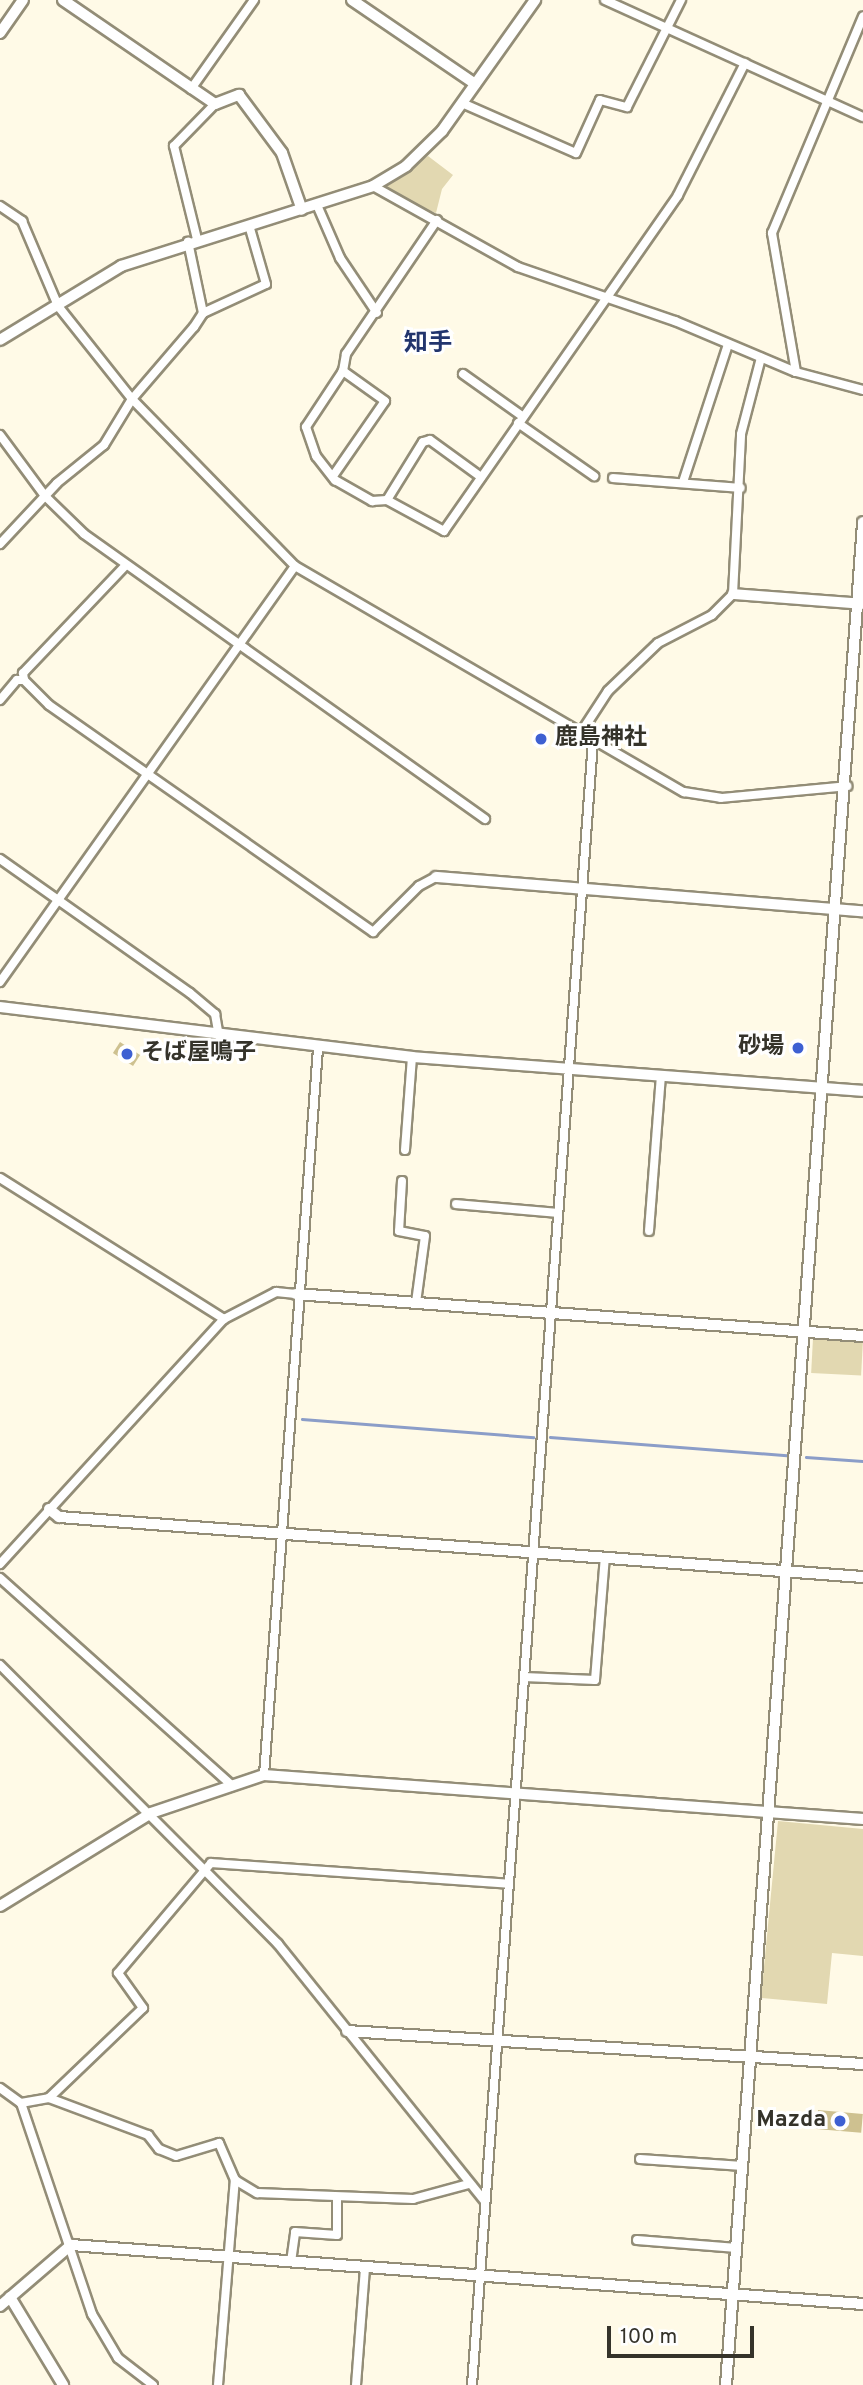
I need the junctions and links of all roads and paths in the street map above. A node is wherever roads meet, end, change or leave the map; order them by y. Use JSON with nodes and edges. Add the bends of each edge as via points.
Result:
{"nodes":[{"id":1,"x":23,"y":0,"type":"edge"},
{"id":2,"x":63,"y":0,"type":"edge"},
{"id":3,"x":254,"y":0,"type":"edge"},
{"id":4,"x":352,"y":0,"type":"edge"},
{"id":5,"x":535,"y":0,"type":"edge"},
{"id":6,"x":605,"y":0,"type":"edge"},
{"id":7,"x":681,"y":0,"type":"edge"},
{"id":8,"x":863,"y":16,"type":"edge"},
{"id":9,"x":667,"y":28,"type":"junction"},
{"id":10,"x":0,"y":33,"type":"edge"},
{"id":11,"x":745,"y":63,"type":"junction"},
{"id":12,"x":475,"y":84,"type":"junction"},
{"id":13,"x":191,"y":89,"type":"junction"},
{"id":14,"x":828,"y":101,"type":"junction"},
{"id":15,"x":463,"y":103,"type":"junction"},
{"id":16,"x":215,"y":104,"type":"junction"},
{"id":17,"x":863,"y":117,"type":"edge"},
{"id":18,"x":373,"y":186,"type":"junction"},
{"id":19,"x":317,"y":205,"type":"junction"},
{"id":20,"x":0,"y":206,"type":"edge"},
{"id":21,"x":302,"y":210,"type":"junction"},
{"id":22,"x":437,"y":220,"type":"junction"},
{"id":23,"x":249,"y":225,"type":"junction"},
{"id":24,"x":192,"y":240,"type":"junction"},
{"id":25,"x":606,"y":296,"type":"junction"},
{"id":26,"x":58,"y":306,"type":"junction"},
{"id":27,"x":203,"y":313,"type":"junction"},
{"id":28,"x":377,"y":313,"type":"junction"},
{"id":29,"x":0,"y":340,"type":"edge"},
{"id":30,"x":728,"y":344,"type":"junction"},
{"id":31,"x":761,"y":358,"type":"junction"},
{"id":32,"x":343,"y":371,"type":"junction"},
{"id":33,"x":796,"y":372,"type":"junction"},
{"id":34,"x":463,"y":374,"type":"dead end"},
{"id":35,"x":863,"y":390,"type":"edge"},
{"id":36,"x":132,"y":399,"type":"junction"},
{"id":37,"x":520,"y":420,"type":"junction"},
{"id":38,"x":0,"y":435,"type":"edge"},
{"id":39,"x":332,"y":476,"type":"junction"},
{"id":40,"x":594,"y":476,"type":"dead end"},
{"id":41,"x":481,"y":477,"type":"junction"},
{"id":42,"x":613,"y":478,"type":"dead end"},
{"id":43,"x":683,"y":482,"type":"junction"},
{"id":44,"x":741,"y":488,"type":"junction"},
{"id":45,"x":45,"y":496,"type":"junction"},
{"id":46,"x":387,"y":500,"type":"junction"},
{"id":47,"x":863,"y":522,"type":"edge"},
{"id":48,"x":0,"y":544,"type":"edge"},
{"id":49,"x":125,"y":566,"type":"junction"},
{"id":50,"x":295,"y":566,"type":"junction"},
{"id":51,"x":733,"y":594,"type":"junction"},
{"id":52,"x":862,"y":604,"type":"edge"},
{"id":53,"x":240,"y":645,"type":"junction"},
{"id":54,"x":24,"y":680,"type":"junction"},
{"id":55,"x":0,"y":700,"type":"edge"},
{"id":56,"x":580,"y":734,"type":"junction"},
{"id":57,"x":593,"y":743,"type":"junction"},
{"id":58,"x":148,"y":772,"type":"junction"},
{"id":59,"x":847,"y":786,"type":"junction"},
{"id":60,"x":485,"y":818,"type":"dead end"},
{"id":61,"x":0,"y":859,"type":"edge"},
{"id":62,"x":436,"y":877,"type":"joint"},
{"id":63,"x":581,"y":890,"type":"junction"},
{"id":64,"x":57,"y":901,"type":"junction"},
{"id":65,"x":838,"y":909,"type":"junction"},
{"id":66,"x":863,"y":911,"type":"edge"},
{"id":67,"x":0,"y":982,"type":"edge"},
{"id":68,"x":0,"y":1007,"type":"edge"},
{"id":69,"x":219,"y":1036,"type":"junction"},
{"id":70,"x":318,"y":1048,"type":"junction"},
{"id":71,"x":412,"y":1057,"type":"junction"},
{"id":72,"x":569,"y":1070,"type":"junction"},
{"id":73,"x":661,"y":1076,"type":"junction"},
{"id":74,"x":824,"y":1088,"type":"junction"},
{"id":75,"x":863,"y":1091,"type":"edge"},
{"id":76,"x":405,"y":1150,"type":"dead end"},
{"id":77,"x":0,"y":1178,"type":"edge"},
{"id":78,"x":402,"y":1181,"type":"dead end"},
{"id":79,"x":456,"y":1204,"type":"dead end"},
{"id":80,"x":558,"y":1213,"type":"junction"},
{"id":81,"x":649,"y":1231,"type":"dead end"},
{"id":82,"x":296,"y":1294,"type":"junction"},
{"id":83,"x":416,"y":1303,"type":"junction"},
{"id":84,"x":550,"y":1313,"type":"junction"},
{"id":85,"x":224,"y":1318,"type":"junction"},
{"id":86,"x":806,"y":1331,"type":"junction"},
{"id":87,"x":863,"y":1336,"type":"edge"},
{"id":88,"x":49,"y":1509,"type":"junction"},
{"id":89,"x":281,"y":1534,"type":"junction"},
{"id":90,"x":534,"y":1552,"type":"junction"},
{"id":91,"x":605,"y":1557,"type":"junction"},
{"id":92,"x":0,"y":1563,"type":"edge"},
{"id":93,"x":788,"y":1571,"type":"junction"},
{"id":94,"x":863,"y":1577,"type":"edge"},
{"id":95,"x":0,"y":1578,"type":"edge"},
{"id":96,"x":0,"y":1665,"type":"edge"},
{"id":97,"x":524,"y":1677,"type":"junction"},
{"id":98,"x":264,"y":1775,"type":"junction"},
{"id":99,"x":233,"y":1786,"type":"junction"},
{"id":100,"x":515,"y":1794,"type":"junction"},
{"id":101,"x":770,"y":1812,"type":"junction"},
{"id":102,"x":151,"y":1813,"type":"junction"},
{"id":103,"x":863,"y":1819,"type":"edge"},
{"id":104,"x":207,"y":1869,"type":"junction"},
{"id":105,"x":508,"y":1884,"type":"junction"},
{"id":106,"x":0,"y":1906,"type":"edge"},
{"id":107,"x":347,"y":2031,"type":"junction"},
{"id":108,"x":498,"y":2039,"type":"junction"},
{"id":109,"x":752,"y":2057,"type":"junction"},
{"id":110,"x":863,"y":2064,"type":"edge"},
{"id":111,"x":0,"y":2088,"type":"edge"},
{"id":112,"x":49,"y":2098,"type":"junction"},
{"id":113,"x":21,"y":2103,"type":"junction"},
{"id":114,"x":640,"y":2159,"type":"dead end"},
{"id":115,"x":743,"y":2166,"type":"junction"},
{"id":116,"x":235,"y":2180,"type":"junction"},
{"id":117,"x":469,"y":2185,"type":"junction"},
{"id":118,"x":337,"y":2197,"type":"junction"},
{"id":119,"x":484,"y":2200,"type":"junction"},
{"id":120,"x":637,"y":2240,"type":"dead end"},
{"id":121,"x":71,"y":2245,"type":"junction"},
{"id":122,"x":737,"y":2248,"type":"junction"},
{"id":123,"x":225,"y":2258,"type":"junction"},
{"id":124,"x":291,"y":2262,"type":"junction"},
{"id":125,"x":365,"y":2267,"type":"junction"},
{"id":126,"x":480,"y":2275,"type":"junction"},
{"id":127,"x":733,"y":2294,"type":"junction"},
{"id":128,"x":10,"y":2297,"type":"junction"},
{"id":129,"x":863,"y":2304,"type":"edge"},
{"id":130,"x":0,"y":2306,"type":"edge"},
{"id":131,"x":63,"y":2385,"type":"edge"},
{"id":132,"x":153,"y":2385,"type":"edge"},
{"id":133,"x":218,"y":2385,"type":"edge"},
{"id":134,"x":356,"y":2385,"type":"edge"},
{"id":135,"x":472,"y":2385,"type":"edge"},
{"id":136,"x":726,"y":2385,"type":"edge"}],
"edges":[{"from":1,"to":10,"type":"street"},
{"from":2,"to":13,"type":"street"},
{"from":3,"to":13,"type":"street"},
{"from":4,"to":12,"type":"street"},
{"from":5,"to":12,"type":"street"},
{"from":6,"to":9,"type":"street"},
{"from":7,"to":9,"type":"street"},
{"from":8,"to":14,"type":"street"},
{"from":9,"to":11,"type":"street"},
{"from":9,"to":15,"type":"street","via":[[627,107],[600,100],[576,153]]},
{"from":11,"to":14,"type":"street"},
{"from":11,"to":25,"type":"street","via":[[678,195]]},
{"from":12,"to":15,"type":"street"},
{"from":13,"to":16,"type":"street"},
{"from":14,"to":17,"type":"street"},
{"from":14,"to":33,"type":"street","via":[[772,233]]},
{"from":15,"to":18,"type":"street","via":[[406,166]]},
{"from":16,"to":21,"type":"street","via":[[239,95],[282,153]]},
{"from":16,"to":24,"type":"street","via":[[174,146]]},
{"from":18,"to":19,"type":"street"},
{"from":18,"to":22,"type":"street","via":[[381,195]]},
{"from":19,"to":21,"type":"street"},
{"from":19,"to":28,"type":"street","via":[[341,258]]},
{"from":20,"to":26,"type":"street","via":[[22,221]]},
{"from":21,"to":23,"type":"street"},
{"from":22,"to":25,"type":"street","via":[[519,267]]},
{"from":22,"to":28,"type":"street"},
{"from":23,"to":24,"type":"street"},
{"from":23,"to":27,"type":"street","via":[[265,284]]},
{"from":24,"to":26,"type":"street","via":[[121,266]]},
{"from":24,"to":27,"type":"street"},
{"from":25,"to":30,"type":"street"},
{"from":25,"to":37,"type":"street"},
{"from":26,"to":29,"type":"street"},
{"from":26,"to":36,"type":"street"},
{"from":27,"to":36,"type":"street"},
{"from":28,"to":32,"type":"street","via":[[346,354]]},
{"from":30,"to":31,"type":"street"},
{"from":30,"to":43,"type":"street"},
{"from":31,"to":33,"type":"street"},
{"from":31,"to":44,"type":"street","via":[[741,435]]},
{"from":32,"to":39,"type":"street","via":[[306,428],[316,456]]},
{"from":32,"to":39,"type":"street","via":[[384,401]]},
{"from":33,"to":35,"type":"street"},
{"from":34,"to":37,"type":"street"},
{"from":36,"to":45,"type":"street","via":[[104,446]]},
{"from":36,"to":50,"type":"street"},
{"from":37,"to":40,"type":"street"},
{"from":37,"to":41,"type":"street"},
{"from":38,"to":45,"type":"street"},
{"from":39,"to":46,"type":"street","via":[[372,501]]},
{"from":41,"to":46,"type":"street","via":[[444,531]]},
{"from":41,"to":46,"type":"street","via":[[430,440],[423,442]]},
{"from":42,"to":43,"type":"street"},
{"from":43,"to":44,"type":"street"},
{"from":44,"to":51,"type":"street"},
{"from":45,"to":48,"type":"street"},
{"from":45,"to":49,"type":"street"},
{"from":47,"to":52,"type":"street"},
{"from":49,"to":53,"type":"street"},
{"from":49,"to":54,"type":"street","via":[[23,673]]},
{"from":50,"to":53,"type":"street"},
{"from":50,"to":56,"type":"street"},
{"from":51,"to":52,"type":"street"},
{"from":51,"to":56,"type":"street","via":[[712,615],[658,643],[608,691]]},
{"from":52,"to":59,"type":"street"},
{"from":53,"to":58,"type":"street"},
{"from":53,"to":60,"type":"street"},
{"from":54,"to":55,"type":"street","via":[[17,680]]},
{"from":54,"to":58,"type":"street","via":[[49,705]]},
{"from":56,"to":57,"type":"street"},
{"from":57,"to":59,"type":"street","via":[[684,792],[721,798]]},
{"from":57,"to":63,"type":"street"},
{"from":58,"to":62,"type":"street","via":[[373,932],[419,886]]},
{"from":58,"to":64,"type":"street"},
{"from":59,"to":65,"type":"street"},
{"from":61,"to":64,"type":"street"},
{"from":62,"to":63,"type":"street"},
{"from":63,"to":65,"type":"street"},
{"from":63,"to":72,"type":"street"},
{"from":64,"to":67,"type":"street"},
{"from":64,"to":69,"type":"street","via":[[215,1014]]},
{"from":65,"to":66,"type":"street"},
{"from":65,"to":74,"type":"street"},
{"from":68,"to":69,"type":"street"},
{"from":69,"to":70,"type":"street"},
{"from":70,"to":71,"type":"street"},
{"from":70,"to":82,"type":"street"},
{"from":71,"to":72,"type":"street"},
{"from":71,"to":76,"type":"street"},
{"from":72,"to":73,"type":"street"},
{"from":72,"to":80,"type":"street"},
{"from":73,"to":74,"type":"street"},
{"from":73,"to":81,"type":"street"},
{"from":74,"to":75,"type":"street"},
{"from":74,"to":86,"type":"street"},
{"from":77,"to":85,"type":"street"},
{"from":78,"to":83,"type":"street","via":[[399,1231],[425,1236]]},
{"from":79,"to":80,"type":"street"},
{"from":80,"to":84,"type":"street"},
{"from":82,"to":83,"type":"street"},
{"from":82,"to":85,"type":"street","via":[[276,1292]]},
{"from":82,"to":89,"type":"street"},
{"from":83,"to":84,"type":"street"},
{"from":84,"to":86,"type":"street"},
{"from":84,"to":90,"type":"street"},
{"from":85,"to":88,"type":"street"},
{"from":86,"to":87,"type":"street"},
{"from":86,"to":93,"type":"street"},
{"from":88,"to":89,"type":"street","via":[[59,1517]]},
{"from":88,"to":92,"type":"street"},
{"from":89,"to":90,"type":"street"},
{"from":89,"to":98,"type":"street"},
{"from":90,"to":91,"type":"street"},
{"from":90,"to":97,"type":"street"},
{"from":91,"to":93,"type":"street"},
{"from":91,"to":97,"type":"street","via":[[595,1680]]},
{"from":93,"to":94,"type":"street"},
{"from":93,"to":101,"type":"street"},
{"from":95,"to":99,"type":"street"},
{"from":96,"to":102,"type":"street"},
{"from":97,"to":100,"type":"street"},
{"from":98,"to":99,"type":"street"},
{"from":98,"to":100,"type":"street"},
{"from":99,"to":102,"type":"street"},
{"from":100,"to":101,"type":"street"},
{"from":100,"to":105,"type":"street"},
{"from":101,"to":103,"type":"street"},
{"from":101,"to":109,"type":"street"},
{"from":102,"to":104,"type":"street"},
{"from":102,"to":106,"type":"street"},
{"from":104,"to":105,"type":"street","via":[[211,1863]]},
{"from":104,"to":107,"type":"street","via":[[278,1944]]},
{"from":104,"to":112,"type":"street","via":[[118,1973],[142,2008]]},
{"from":105,"to":108,"type":"street"},
{"from":107,"to":108,"type":"street"},
{"from":107,"to":117,"type":"street"},
{"from":108,"to":109,"type":"street"},
{"from":108,"to":119,"type":"street"},
{"from":109,"to":110,"type":"street"},
{"from":109,"to":115,"type":"street"},
{"from":111,"to":113,"type":"street"},
{"from":112,"to":113,"type":"street"},
{"from":112,"to":116,"type":"street","via":[[136,2129],[176,2156],[219,2143]]},
{"from":113,"to":121,"type":"street","via":[[51,2203]]},
{"from":114,"to":115,"type":"street"},
{"from":115,"to":122,"type":"street"},
{"from":116,"to":118,"type":"street","via":[[257,2193]]},
{"from":116,"to":123,"type":"street"},
{"from":117,"to":118,"type":"street","via":[[413,2199]]},
{"from":117,"to":119,"type":"street"},
{"from":118,"to":124,"type":"street","via":[[337,2235],[295,2232]]},
{"from":119,"to":126,"type":"street"},
{"from":120,"to":122,"type":"street"},
{"from":121,"to":123,"type":"street"},
{"from":121,"to":128,"type":"street"},
{"from":121,"to":132,"type":"street","via":[[92,2314],[118,2358]]},
{"from":122,"to":127,"type":"street"},
{"from":123,"to":124,"type":"street"},
{"from":123,"to":133,"type":"street"},
{"from":124,"to":125,"type":"street"},
{"from":125,"to":126,"type":"street"},
{"from":125,"to":134,"type":"street"},
{"from":126,"to":127,"type":"street"},
{"from":126,"to":135,"type":"street"},
{"from":127,"to":129,"type":"street"},
{"from":127,"to":136,"type":"street"},
{"from":128,"to":130,"type":"street"},
{"from":128,"to":131,"type":"street"}]}
